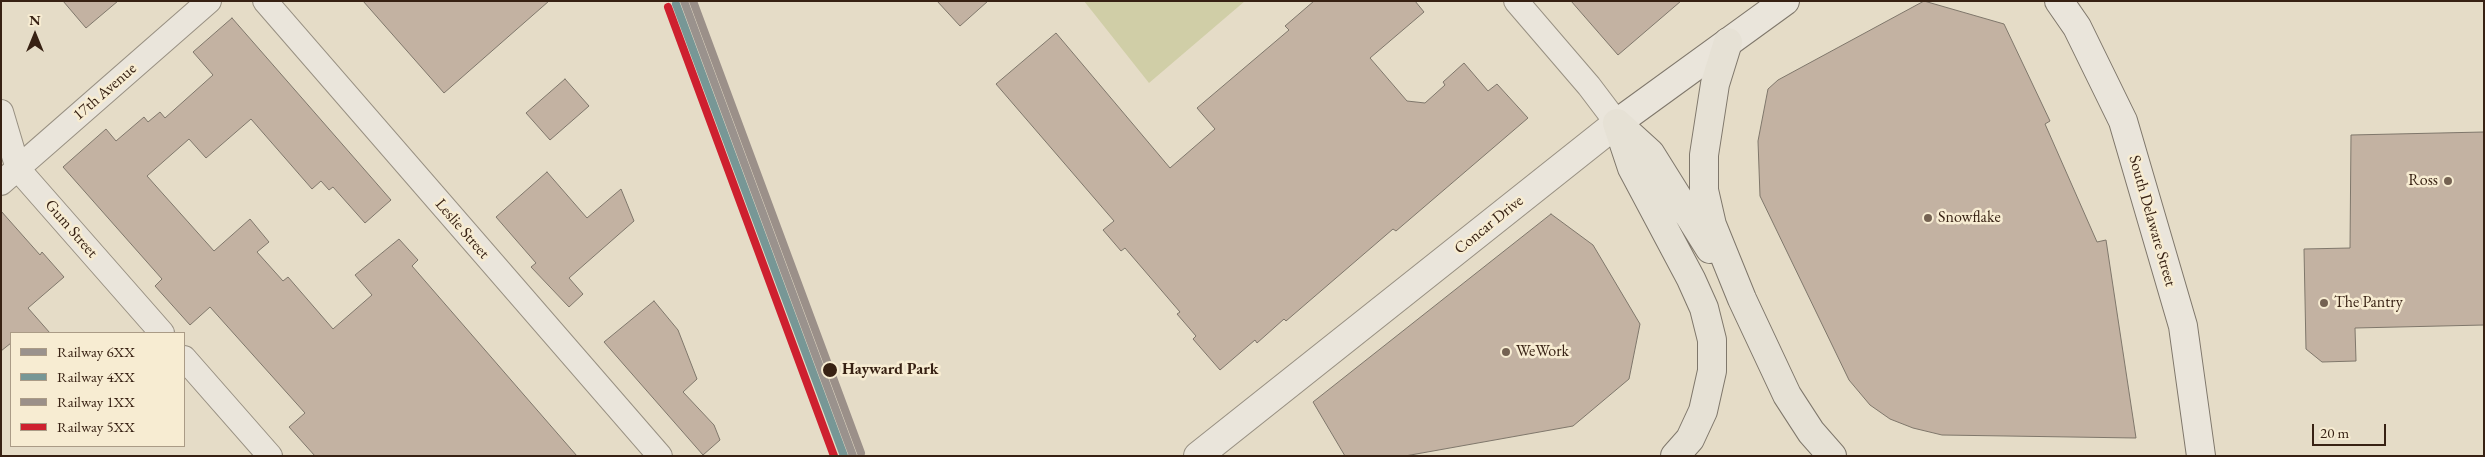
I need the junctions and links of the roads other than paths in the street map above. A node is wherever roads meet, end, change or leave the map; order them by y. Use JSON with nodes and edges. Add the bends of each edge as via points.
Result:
{"nodes":[{"id":1,"x":209,"y":1,"type":"edge"},
{"id":2,"x":265,"y":1,"type":"edge"},
{"id":3,"x":1516,"y":1,"type":"edge"},
{"id":4,"x":1785,"y":1,"type":"edge"},
{"id":5,"x":2058,"y":1,"type":"edge"},
{"id":6,"x":1728,"y":42,"type":"junction"},
{"id":7,"x":1,"y":112,"type":"edge"},
{"id":8,"x":1617,"y":123,"type":"junction"},
{"id":9,"x":10,"y":176,"type":"edge"},
{"id":10,"x":1742,"y":299,"type":"junction"},
{"id":11,"x":161,"y":332,"type":"edge"},
{"id":12,"x":185,"y":359,"type":"edge"},
{"id":13,"x":270,"y":456,"type":"edge"},
{"id":14,"x":660,"y":456,"type":"edge"},
{"id":15,"x":1198,"y":456,"type":"edge"},
{"id":16,"x":1675,"y":456,"type":"edge"},
{"id":17,"x":1832,"y":456,"type":"edge"},
{"id":18,"x":2201,"y":456,"type":"edge"}],
"edges":[{"from":1,"to":9,"type":"street","name":"17th Avenue"},
{"from":2,"to":14,"type":"street","name":"Leslie Street"},
{"from":3,"to":8,"type":"street"},
{"from":4,"to":6,"type":"main road","name":"Concar Drive"},
{"from":5,"to":18,"type":"main road","name":"South Delaware Street","via":[[2077,27],[2123,122],[2183,326]]},
{"from":6,"to":8,"type":"main road","name":"Concar Drive"},
{"from":6,"to":10,"type":"highway","via":[[1708,119],[1704,190],[1712,225]]},
{"from":7,"to":9,"type":"street","name":"Gum Street"},
{"from":8,"to":10,"type":"highway","via":[[1650,153]]},
{"from":8,"to":15,"type":"main road","name":"Concar Drive"},
{"from":8,"to":16,"type":"highway","via":[[1632,168],[1700,301],[1712,340],[1712,371],[1703,411],[1690,439]]},
{"from":9,"to":11,"type":"street","name":"Gum Street"},
{"from":10,"to":17,"type":"highway","via":[[1787,395],[1811,432]]},
{"from":12,"to":13,"type":"street"}]}
